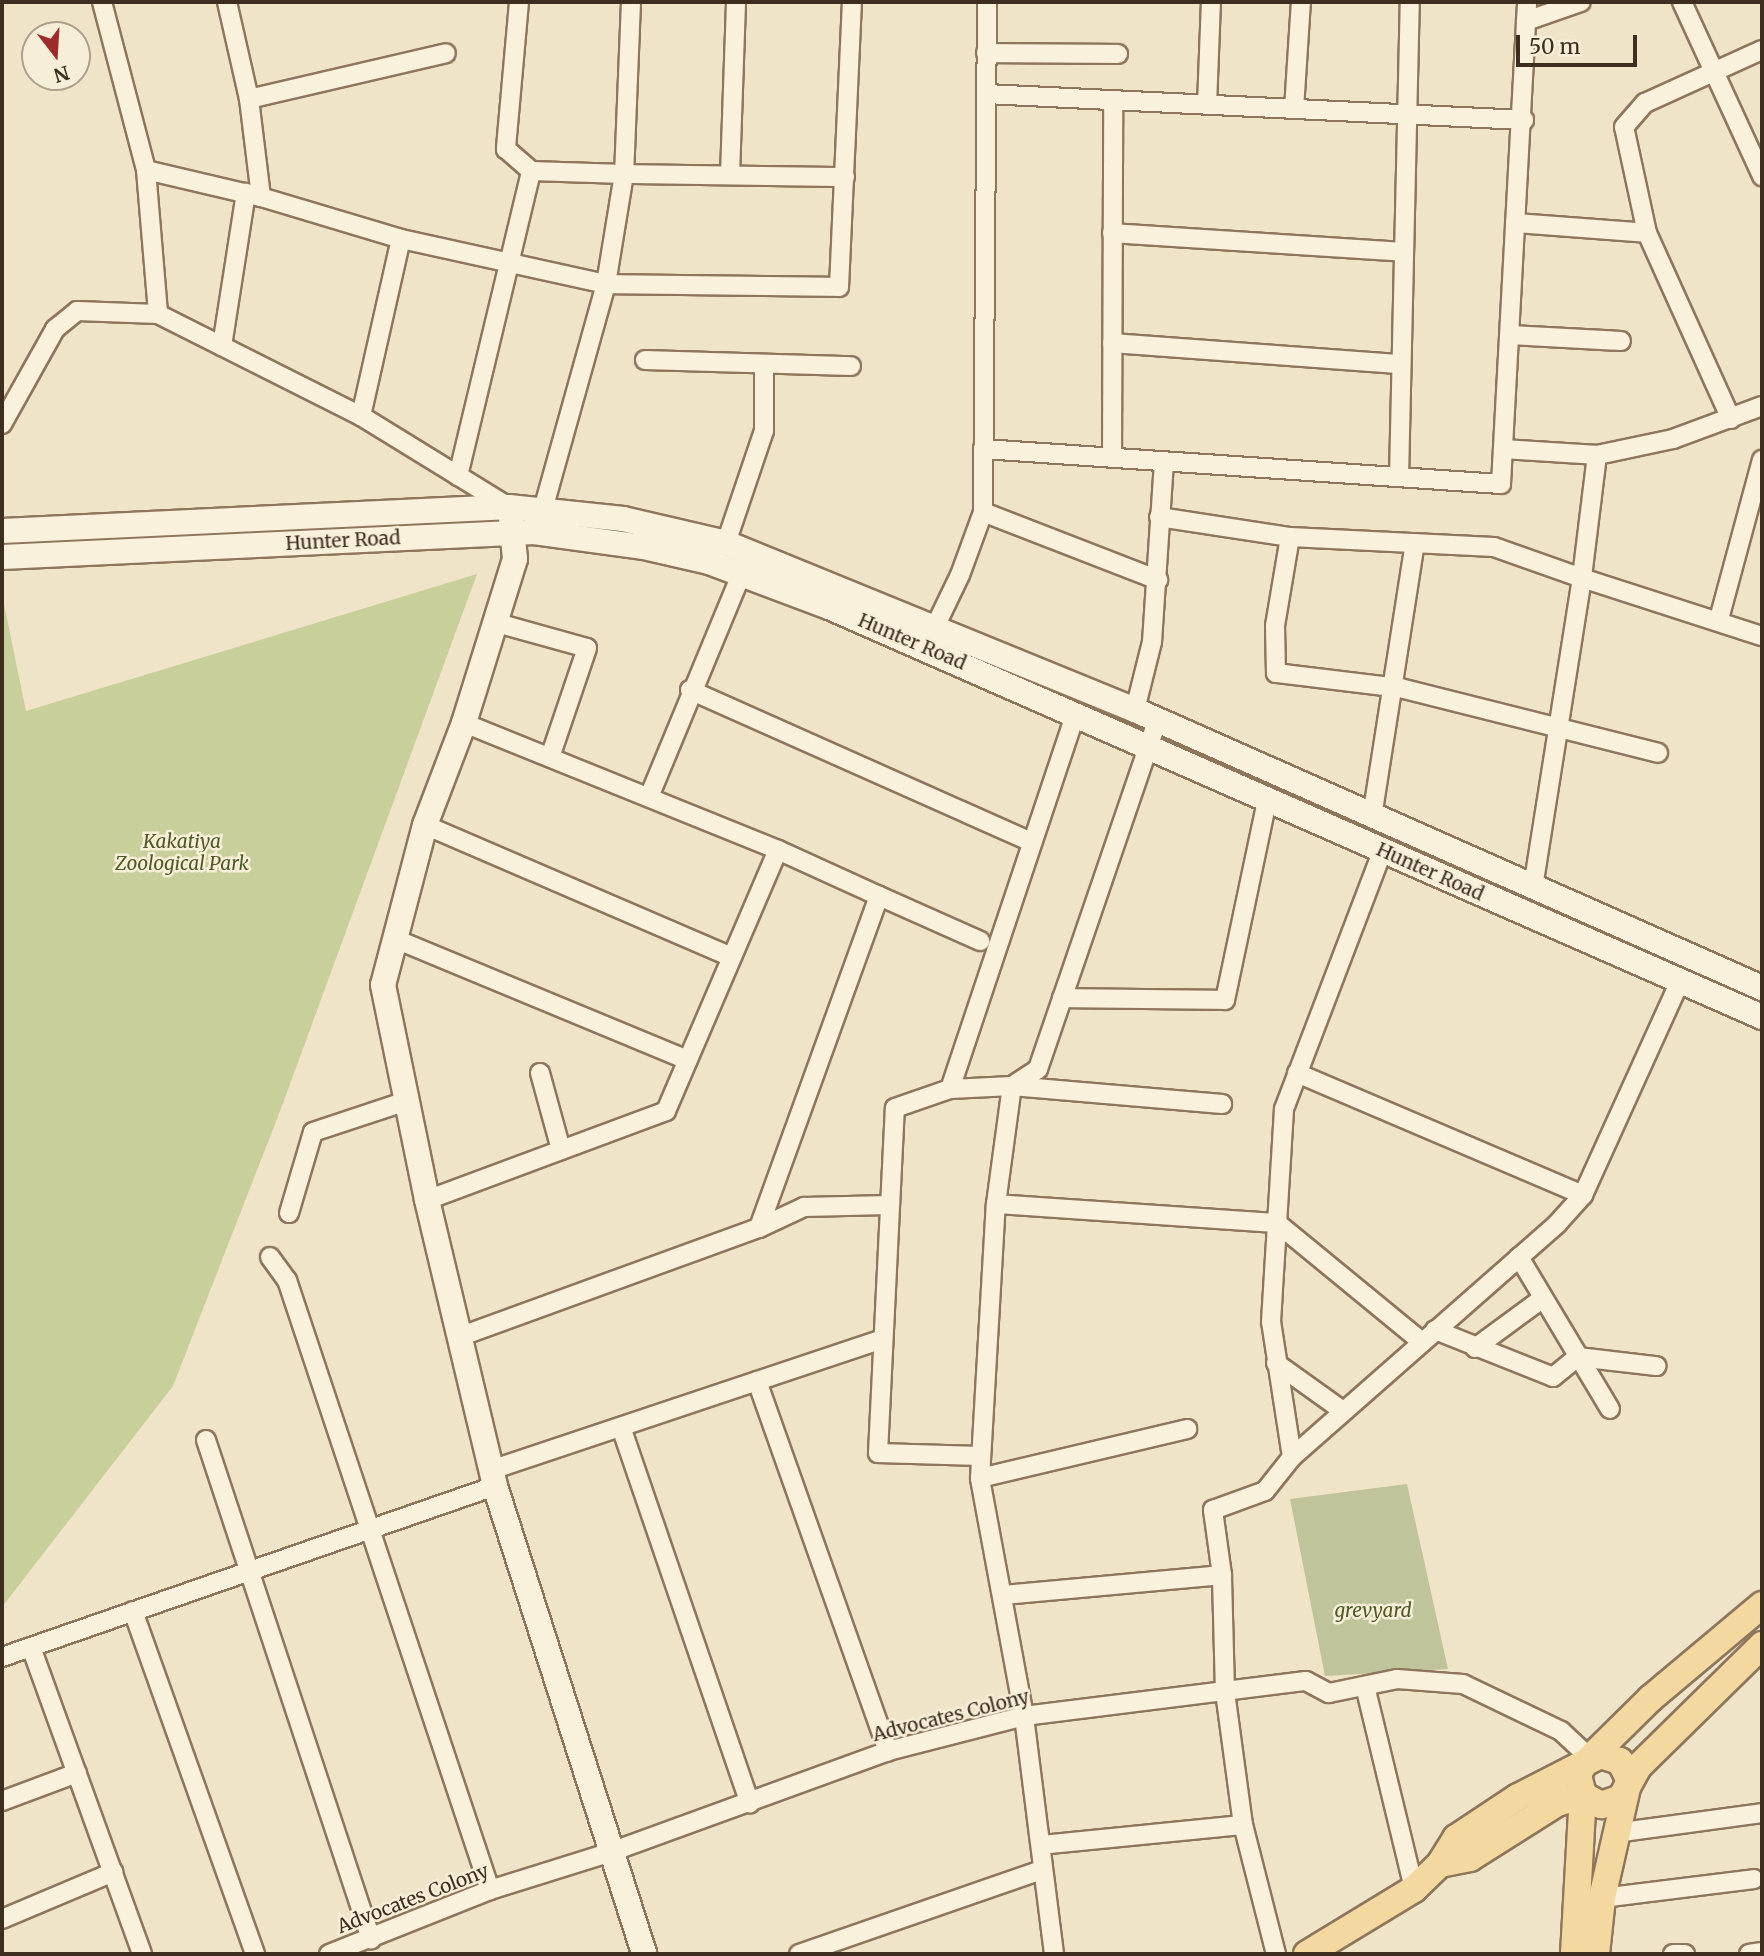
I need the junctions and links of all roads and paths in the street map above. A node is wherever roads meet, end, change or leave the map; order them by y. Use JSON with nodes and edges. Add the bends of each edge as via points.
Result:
{"nodes":[{"id":1,"x":102,"y":2,"type":"edge"},
{"id":2,"x":227,"y":2,"type":"edge"},
{"id":3,"x":519,"y":2,"type":"edge"},
{"id":4,"x":631,"y":2,"type":"edge"},
{"id":5,"x":737,"y":2,"type":"edge"},
{"id":6,"x":852,"y":2,"type":"edge"},
{"id":7,"x":987,"y":2,"type":"edge"},
{"id":8,"x":1211,"y":2,"type":"edge"},
{"id":9,"x":1301,"y":2,"type":"edge"},
{"id":10,"x":1409,"y":2,"type":"edge"},
{"id":11,"x":1527,"y":2,"type":"edge"},
{"id":12,"x":1581,"y":2,"type":"edge"},
{"id":13,"x":1682,"y":2,"type":"edge"},
{"id":14,"x":1526,"y":21,"type":"junction"},
{"id":15,"x":1762,"y":50,"type":"edge"},
{"id":16,"x":446,"y":53,"type":"dead end"},
{"id":17,"x":986,"y":53,"type":"junction"},
{"id":18,"x":1118,"y":54,"type":"dead end"},
{"id":19,"x":1716,"y":71,"type":"junction"},
{"id":20,"x":986,"y":94,"type":"junction"},
{"id":21,"x":249,"y":99,"type":"junction"},
{"id":22,"x":1112,"y":102,"type":"junction"},
{"id":23,"x":1207,"y":105,"type":"junction"},
{"id":24,"x":1294,"y":109,"type":"junction"},
{"id":25,"x":1404,"y":115,"type":"junction"},
{"id":26,"x":1524,"y":120,"type":"junction"},
{"id":27,"x":146,"y":170,"type":"junction"},
{"id":28,"x":531,"y":172,"type":"junction"},
{"id":29,"x":624,"y":174,"type":"junction"},
{"id":30,"x":730,"y":174,"type":"junction"},
{"id":31,"x":1762,"y":176,"type":"edge"},
{"id":32,"x":845,"y":177,"type":"junction"},
{"id":33,"x":254,"y":195,"type":"junction"},
{"id":34,"x":1515,"y":223,"type":"junction"},
{"id":35,"x":1112,"y":233,"type":"junction"},
{"id":36,"x":1647,"y":233,"type":"junction"},
{"id":37,"x":401,"y":239,"type":"junction"},
{"id":38,"x":1402,"y":252,"type":"junction"},
{"id":39,"x":513,"y":263,"type":"junction"},
{"id":40,"x":606,"y":284,"type":"junction"},
{"id":41,"x":158,"y":314,"type":"junction"},
{"id":42,"x":1510,"y":335,"type":"junction"},
{"id":43,"x":1621,"y":341,"type":"dead end"},
{"id":44,"x":1112,"y":343,"type":"junction"},
{"id":45,"x":222,"y":346,"type":"junction"},
{"id":46,"x":645,"y":360,"type":"dead end"},
{"id":47,"x":764,"y":364,"type":"junction"},
{"id":48,"x":1401,"y":365,"type":"junction"},
{"id":49,"x":851,"y":366,"type":"dead end"},
{"id":50,"x":1762,"y":406,"type":"edge"},
{"id":51,"x":361,"y":416,"type":"junction"},
{"id":52,"x":1731,"y":419,"type":"junction"},
{"id":53,"x":2,"y":424,"type":"edge"},
{"id":54,"x":983,"y":449,"type":"junction"},
{"id":55,"x":1504,"y":449,"type":"junction"},
{"id":56,"x":1597,"y":456,"type":"junction"},
{"id":57,"x":1112,"y":458,"type":"junction"},
{"id":58,"x":1762,"y":460,"type":"edge"},
{"id":59,"x":1164,"y":461,"type":"junction"},
{"id":60,"x":458,"y":476,"type":"junction"},
{"id":61,"x":1399,"y":477,"type":"junction"},
{"id":62,"x":509,"y":507,"type":"junction"},
{"id":63,"x":543,"y":509,"type":"junction"},
{"id":64,"x":983,"y":512,"type":"junction"},
{"id":65,"x":1159,"y":517,"type":"junction"},
{"id":66,"x":2,"y":531,"type":"edge"},
{"id":67,"x":515,"y":532,"type":"junction"},
{"id":68,"x":1290,"y":537,"type":"junction"},
{"id":69,"x":726,"y":543,"type":"junction"},
{"id":70,"x":1415,"y":543,"type":"junction"},
{"id":71,"x":2,"y":557,"type":"edge"},
{"id":72,"x":742,"y":573,"type":"junction"},
{"id":73,"x":1582,"y":578,"type":"junction"},
{"id":74,"x":1158,"y":580,"type":"junction"},
{"id":75,"x":1719,"y":619,"type":"junction"},
{"id":76,"x":497,"y":623,"type":"junction"},
{"id":77,"x":1762,"y":635,"type":"edge"},
{"id":78,"x":943,"y":640,"type":"junction"},
{"id":79,"x":1392,"y":687,"type":"junction"},
{"id":80,"x":690,"y":691,"type":"junction"},
{"id":81,"x":1075,"y":715,"type":"junction"},
{"id":82,"x":1146,"y":716,"type":"junction"},
{"id":83,"x":464,"y":723,"type":"junction"},
{"id":84,"x":1559,"y":725,"type":"junction"},
{"id":85,"x":1148,"y":748,"type":"junction"},
{"id":86,"x":1658,"y":753,"type":"dead end"},
{"id":87,"x":550,"y":757,"type":"junction"},
{"id":88,"x":649,"y":797,"type":"junction"},
{"id":89,"x":1266,"y":800,"type":"junction"},
{"id":90,"x":1372,"y":817,"type":"junction"},
{"id":91,"x":425,"y":825,"type":"junction"},
{"id":92,"x":1032,"y":842,"type":"junction"},
{"id":93,"x":778,"y":850,"type":"junction"},
{"id":94,"x":1383,"y":850,"type":"junction"},
{"id":95,"x":1533,"y":888,"type":"junction"},
{"id":96,"x":879,"y":896,"type":"junction"},
{"id":97,"x":393,"y":938,"type":"junction"},
{"id":98,"x":980,"y":941,"type":"dead end"},
{"id":99,"x":732,"y":957,"type":"junction"},
{"id":100,"x":1680,"y":981,"type":"junction"},
{"id":101,"x":1762,"y":988,"type":"edge"},
{"id":102,"x":1062,"y":998,"type":"junction"},
{"id":103,"x":1762,"y":1017,"type":"edge"},
{"id":104,"x":688,"y":1060,"type":"junction"},
{"id":105,"x":540,"y":1073,"type":"dead end"},
{"id":106,"x":1297,"y":1073,"type":"junction"},
{"id":107,"x":1012,"y":1086,"type":"junction"},
{"id":108,"x":950,"y":1089,"type":"junction"},
{"id":109,"x":407,"y":1101,"type":"junction"},
{"id":110,"x":1222,"y":1104,"type":"dead end"},
{"id":111,"x":561,"y":1150,"type":"junction"},
{"id":112,"x":1583,"y":1195,"type":"junction"},
{"id":113,"x":427,"y":1200,"type":"junction"},
{"id":114,"x":996,"y":1204,"type":"junction"},
{"id":115,"x":889,"y":1205,"type":"junction"},
{"id":116,"x":289,"y":1213,"type":"dead end"},
{"id":117,"x":1277,"y":1223,"type":"junction"},
{"id":118,"x":759,"y":1228,"type":"junction"},
{"id":119,"x":270,"y":1257,"type":"dead end"},
{"id":120,"x":1519,"y":1257,"type":"junction"},
{"id":121,"x":1543,"y":1298,"type":"junction"},
{"id":122,"x":459,"y":1336,"type":"junction"},
{"id":123,"x":1429,"y":1336,"type":"junction"},
{"id":124,"x":881,"y":1339,"type":"junction"},
{"id":125,"x":1475,"y":1348,"type":"junction"},
{"id":126,"x":1578,"y":1357,"type":"junction"},
{"id":127,"x":1276,"y":1363,"type":"junction"},
{"id":128,"x":1656,"y":1366,"type":"dead end"},
{"id":129,"x":757,"y":1381,"type":"junction"},
{"id":130,"x":1610,"y":1409,"type":"dead end"},
{"id":131,"x":1343,"y":1411,"type":"junction"},
{"id":132,"x":621,"y":1427,"type":"junction"},
{"id":133,"x":1187,"y":1429,"type":"dead end"},
{"id":134,"x":206,"y":1440,"type":"dead end"},
{"id":135,"x":980,"y":1456,"type":"junction"},
{"id":136,"x":1292,"y":1457,"type":"junction"},
{"id":137,"x":493,"y":1478,"type":"junction"},
{"id":138,"x":980,"y":1478,"type":"junction"},
{"id":139,"x":372,"y":1528,"type":"junction"},
{"id":140,"x":248,"y":1572,"type":"junction"},
{"id":141,"x":1222,"y":1575,"type":"junction"},
{"id":142,"x":1004,"y":1595,"type":"junction"},
{"id":143,"x":1762,"y":1605,"type":"edge"},
{"id":144,"x":134,"y":1611,"type":"junction"},
{"id":145,"x":1762,"y":1645,"type":"edge"},
{"id":146,"x":31,"y":1647,"type":"junction"},
{"id":147,"x":2,"y":1657,"type":"edge"},
{"id":148,"x":1365,"y":1686,"type":"junction"},
{"id":149,"x":1225,"y":1692,"type":"junction"},
{"id":150,"x":1024,"y":1716,"type":"junction"},
{"id":151,"x":888,"y":1751,"type":"junction"},
{"id":152,"x":1590,"y":1758,"type":"junction"},
{"id":153,"x":77,"y":1773,"type":"junction"},
{"id":154,"x":1627,"y":1789,"type":"junction"},
{"id":155,"x":1583,"y":1795,"type":"junction"},
{"id":156,"x":2,"y":1801,"type":"edge"},
{"id":157,"x":750,"y":1803,"type":"junction"},
{"id":158,"x":1762,"y":1813,"type":"edge"},
{"id":159,"x":1243,"y":1825,"type":"junction"},
{"id":160,"x":1615,"y":1833,"type":"junction"},
{"id":161,"x":1041,"y":1844,"type":"junction"},
{"id":162,"x":611,"y":1853,"type":"junction"},
{"id":163,"x":1440,"y":1864,"type":"junction"},
{"id":164,"x":1041,"y":1870,"type":"junction"},
{"id":165,"x":113,"y":1872,"type":"junction"},
{"id":166,"x":1754,"y":1879,"type":"dead end"},
{"id":167,"x":1414,"y":1889,"type":"junction"},
{"id":168,"x":491,"y":1890,"type":"junction"},
{"id":169,"x":1602,"y":1898,"type":"junction"},
{"id":170,"x":2,"y":1919,"type":"edge"},
{"id":171,"x":371,"y":1939,"type":"junction"},
{"id":172,"x":1762,"y":1952,"type":"edge"},
{"id":173,"x":142,"y":1954,"type":"edge"},
{"id":174,"x":255,"y":1954,"type":"edge"},
{"id":175,"x":329,"y":1954,"type":"edge"},
{"id":176,"x":644,"y":1954,"type":"edge"},
{"id":177,"x":799,"y":1954,"type":"edge"},
{"id":178,"x":1054,"y":1954,"type":"edge"},
{"id":179,"x":1276,"y":1954,"type":"edge"},
{"id":180,"x":1307,"y":1954,"type":"edge"},
{"id":181,"x":1574,"y":1954,"type":"edge"},
{"id":182,"x":1596,"y":1954,"type":"edge"},
{"id":183,"x":1673,"y":1954,"type":"edge"},
{"id":184,"x":1685,"y":1954,"type":"edge"},
{"id":185,"x":1749,"y":1954,"type":"edge"}],
"edges":[{"from":1,"to":27,"type":"street"},
{"from":2,"to":21,"type":"street"},
{"from":3,"to":28,"type":"street","via":[[506,149]]},
{"from":4,"to":29,"type":"street"},
{"from":5,"to":30,"type":"street"},
{"from":6,"to":32,"type":"street"},
{"from":7,"to":17,"type":"street"},
{"from":8,"to":23,"type":"street"},
{"from":9,"to":24,"type":"street"},
{"from":10,"to":25,"type":"street"},
{"from":11,"to":14,"type":"street"},
{"from":12,"to":14,"type":"street"},
{"from":13,"to":19,"type":"street"},
{"from":14,"to":26,"type":"street"},
{"from":15,"to":19,"type":"street"},
{"from":16,"to":21,"type":"street"},
{"from":17,"to":18,"type":"street"},
{"from":17,"to":20,"type":"street"},
{"from":19,"to":31,"type":"street"},
{"from":19,"to":36,"type":"street","via":[[1645,103],[1625,127]]},
{"from":20,"to":22,"type":"street"},
{"from":20,"to":54,"type":"street"},
{"from":21,"to":33,"type":"street"},
{"from":22,"to":23,"type":"street"},
{"from":22,"to":35,"type":"street"},
{"from":23,"to":24,"type":"street"},
{"from":24,"to":25,"type":"street"},
{"from":25,"to":26,"type":"street"},
{"from":25,"to":38,"type":"street"},
{"from":26,"to":34,"type":"street"},
{"from":27,"to":33,"type":"street"},
{"from":27,"to":41,"type":"street"},
{"from":28,"to":29,"type":"street"},
{"from":28,"to":39,"type":"street"},
{"from":29,"to":30,"type":"street"},
{"from":29,"to":40,"type":"street"},
{"from":30,"to":32,"type":"street"},
{"from":32,"to":40,"type":"street","via":[[839,287]]},
{"from":33,"to":37,"type":"street"},
{"from":33,"to":45,"type":"street"},
{"from":34,"to":36,"type":"street"},
{"from":34,"to":42,"type":"street"},
{"from":35,"to":38,"type":"street"},
{"from":35,"to":44,"type":"street"},
{"from":36,"to":52,"type":"street"},
{"from":37,"to":39,"type":"street"},
{"from":37,"to":51,"type":"street"},
{"from":38,"to":48,"type":"street"},
{"from":39,"to":40,"type":"street"},
{"from":39,"to":60,"type":"street"},
{"from":40,"to":63,"type":"street"},
{"from":41,"to":45,"type":"street"},
{"from":41,"to":53,"type":"street","via":[[77,310],[55,329]]},
{"from":42,"to":43,"type":"street"},
{"from":42,"to":55,"type":"street"},
{"from":44,"to":48,"type":"street"},
{"from":44,"to":57,"type":"street"},
{"from":45,"to":51,"type":"street"},
{"from":46,"to":47,"type":"street"},
{"from":47,"to":49,"type":"street"},
{"from":47,"to":69,"type":"street","via":[[764,430]]},
{"from":48,"to":61,"type":"street"},
{"from":50,"to":52,"type":"street"},
{"from":51,"to":60,"type":"street"},
{"from":52,"to":56,"type":"street","via":[[1672,439]]},
{"from":54,"to":57,"type":"street"},
{"from":54,"to":64,"type":"street"},
{"from":55,"to":56,"type":"street"},
{"from":55,"to":61,"type":"street","via":[[1500,484]]},
{"from":56,"to":73,"type":"street"},
{"from":57,"to":59,"type":"street"},
{"from":58,"to":75,"type":"street"},
{"from":59,"to":61,"type":"street"},
{"from":59,"to":65,"type":"street"},
{"from":60,"to":62,"type":"street"},
{"from":62,"to":63,"type":"main road","name":"Hunter Road"},
{"from":62,"to":66,"type":"main road","name":"Hunter Road"},
{"from":62,"to":67,"type":"main road"},
{"from":63,"to":69,"type":"main road","name":"Hunter Road","via":[[623,519]]},
{"from":64,"to":74,"type":"street"},
{"from":64,"to":78,"type":"street"},
{"from":65,"to":68,"type":"street"},
{"from":65,"to":74,"type":"street"},
{"from":67,"to":71,"type":"main road","name":"Hunter Road"},
{"from":67,"to":72,"type":"main road","name":"Hunter Road","via":[[567,534],[644,547]]},
{"from":67,"to":76,"type":"main road","via":[[515,559]]},
{"from":68,"to":70,"type":"street"},
{"from":68,"to":79,"type":"street","via":[[1275,626],[1276,674]]},
{"from":69,"to":78,"type":"main road","name":"Hunter Road","via":[[788,565]]},
{"from":70,"to":73,"type":"street","via":[[1494,547]]},
{"from":70,"to":79,"type":"street"},
{"from":72,"to":78,"type":"main road","name":"Hunter Road"},
{"from":72,"to":80,"type":"street"},
{"from":73,"to":75,"type":"street"},
{"from":73,"to":84,"type":"street"},
{"from":74,"to":82,"type":"street"},
{"from":75,"to":77,"type":"street"},
{"from":76,"to":83,"type":"main road"},
{"from":76,"to":87,"type":"street","via":[[587,648]]},
{"from":78,"to":81,"type":"main road","name":"Hunter Road"},
{"from":78,"to":82,"type":"main road","name":"Hunter Road"},
{"from":79,"to":84,"type":"street"},
{"from":79,"to":90,"type":"street"},
{"from":80,"to":88,"type":"street"},
{"from":80,"to":92,"type":"street"},
{"from":81,"to":85,"type":"main road","name":"Hunter Road"},
{"from":81,"to":92,"type":"street"},
{"from":82,"to":85,"type":"street"},
{"from":82,"to":90,"type":"main road","name":"Hunter Road"},
{"from":83,"to":87,"type":"street"},
{"from":83,"to":91,"type":"main road"},
{"from":84,"to":86,"type":"street"},
{"from":84,"to":95,"type":"street"},
{"from":85,"to":89,"type":"main road","name":"Hunter Road"},
{"from":85,"to":102,"type":"street"},
{"from":87,"to":88,"type":"street"},
{"from":88,"to":93,"type":"street"},
{"from":89,"to":94,"type":"main road","name":"Hunter Road"},
{"from":89,"to":102,"type":"street","via":[[1226,1000]]},
{"from":90,"to":95,"type":"main road","name":"Hunter Road"},
{"from":91,"to":97,"type":"main road"},
{"from":91,"to":99,"type":"street"},
{"from":92,"to":108,"type":"street"},
{"from":93,"to":96,"type":"street"},
{"from":93,"to":99,"type":"street"},
{"from":94,"to":100,"type":"main road","name":"Hunter Road"},
{"from":94,"to":106,"type":"street"},
{"from":95,"to":101,"type":"main road","name":"Hunter Road"},
{"from":96,"to":98,"type":"street"},
{"from":96,"to":118,"type":"street"},
{"from":97,"to":104,"type":"street"},
{"from":97,"to":109,"type":"main road","via":[[383,985]]},
{"from":99,"to":104,"type":"street"},
{"from":100,"to":103,"type":"main road","name":"Hunter Road"},
{"from":100,"to":112,"type":"street"},
{"from":102,"to":107,"type":"street","via":[[1038,1069]]},
{"from":104,"to":111,"type":"street","via":[[666,1111]]},
{"from":105,"to":111,"type":"street"},
{"from":106,"to":112,"type":"street"},
{"from":106,"to":117,"type":"street","via":[[1284,1109]]},
{"from":107,"to":108,"type":"street"},
{"from":107,"to":110,"type":"street"},
{"from":107,"to":114,"type":"street"},
{"from":108,"to":115,"type":"street","via":[[895,1108]]},
{"from":109,"to":113,"type":"main road"},
{"from":109,"to":116,"type":"street","via":[[313,1132]]},
{"from":111,"to":113,"type":"street"},
{"from":112,"to":120,"type":"street"},
{"from":113,"to":122,"type":"main road"},
{"from":114,"to":117,"type":"street"},
{"from":114,"to":135,"type":"street"},
{"from":115,"to":118,"type":"street","via":[[804,1207]]},
{"from":115,"to":124,"type":"street"},
{"from":117,"to":123,"type":"street"},
{"from":117,"to":127,"type":"street","via":[[1271,1322]]},
{"from":118,"to":122,"type":"street"},
{"from":119,"to":139,"type":"street","via":[[288,1280]]},
{"from":120,"to":121,"type":"street"},
{"from":120,"to":123,"type":"street"},
{"from":121,"to":125,"type":"street"},
{"from":121,"to":126,"type":"street"},
{"from":122,"to":137,"type":"main road"},
{"from":123,"to":125,"type":"street"},
{"from":123,"to":131,"type":"street"},
{"from":124,"to":129,"type":"street"},
{"from":124,"to":135,"type":"street","via":[[878,1453]]},
{"from":125,"to":126,"type":"street","via":[[1553,1377]]},
{"from":126,"to":128,"type":"street"},
{"from":126,"to":130,"type":"street"},
{"from":127,"to":131,"type":"street"},
{"from":127,"to":136,"type":"street"},
{"from":129,"to":132,"type":"street"},
{"from":129,"to":151,"type":"street"},
{"from":131,"to":136,"type":"street"},
{"from":132,"to":137,"type":"street"},
{"from":132,"to":157,"type":"street"},
{"from":133,"to":138,"type":"street"},
{"from":134,"to":140,"type":"street"},
{"from":135,"to":138,"type":"street"},
{"from":136,"to":141,"type":"street","via":[[1265,1491],[1213,1510]]},
{"from":137,"to":139,"type":"street"},
{"from":137,"to":162,"type":"main road"},
{"from":138,"to":142,"type":"street"},
{"from":139,"to":140,"type":"street"},
{"from":139,"to":168,"type":"street"},
{"from":140,"to":144,"type":"street"},
{"from":140,"to":171,"type":"street"},
{"from":141,"to":142,"type":"street"},
{"from":141,"to":149,"type":"street"},
{"from":142,"to":150,"type":"street"},
{"from":143,"to":152,"type":"main road","via":[[1651,1698]]},
{"from":144,"to":146,"type":"street"},
{"from":144,"to":174,"type":"street"},
{"from":145,"to":154,"type":"main road","via":[[1654,1750]]},
{"from":146,"to":147,"type":"street"},
{"from":146,"to":153,"type":"street"},
{"from":148,"to":149,"type":"street","name":"Advocates Colony","via":[[1329,1693],[1306,1681]]},
{"from":148,"to":152,"type":"street","name":"Advocates Colony","via":[[1397,1679],[1464,1684],[1561,1731]]},
{"from":148,"to":167,"type":"street"},
{"from":149,"to":150,"type":"street","name":"Advocates Colony"},
{"from":149,"to":159,"type":"street"},
{"from":150,"to":151,"type":"street","name":"Advocates Colony"},
{"from":150,"to":161,"type":"street"},
{"from":151,"to":157,"type":"street","name":"Advocates Colony"},
{"from":152,"to":154,"type":"main road","via":[[1611,1755],[1620,1760],[1626,1769]]},
{"from":152,"to":155,"type":"main road","via":[[1578,1775]]},
{"from":152,"to":163,"type":"main road","via":[[1456,1838]]},
{"from":153,"to":156,"type":"street"},
{"from":153,"to":165,"type":"street"},
{"from":154,"to":155,"type":"main road","via":[[1621,1798],[1601,1805]]},
{"from":154,"to":160,"type":"main road"},
{"from":155,"to":163,"type":"main road","via":[[1557,1803],[1470,1858]]},
{"from":155,"to":181,"type":"main road"},
{"from":157,"to":162,"type":"street","name":"Advocates Colony"},
{"from":158,"to":160,"type":"street"},
{"from":159,"to":161,"type":"street"},
{"from":159,"to":179,"type":"street"},
{"from":160,"to":169,"type":"main road"},
{"from":161,"to":164,"type":"street"},
{"from":162,"to":168,"type":"street","name":"Advocates Colony"},
{"from":162,"to":176,"type":"main road"},
{"from":163,"to":167,"type":"main road"},
{"from":164,"to":177,"type":"street"},
{"from":164,"to":178,"type":"street"},
{"from":165,"to":170,"type":"street"},
{"from":165,"to":173,"type":"street"},
{"from":166,"to":169,"type":"street"},
{"from":167,"to":180,"type":"main road"},
{"from":168,"to":171,"type":"street","name":"Advocates Colony"},
{"from":169,"to":182,"type":"main road"},
{"from":171,"to":175,"type":"street","name":"Advocates Colony"},
{"from":172,"to":185,"type":"street"},
{"from":183,"to":184,"type":"street"}]}
